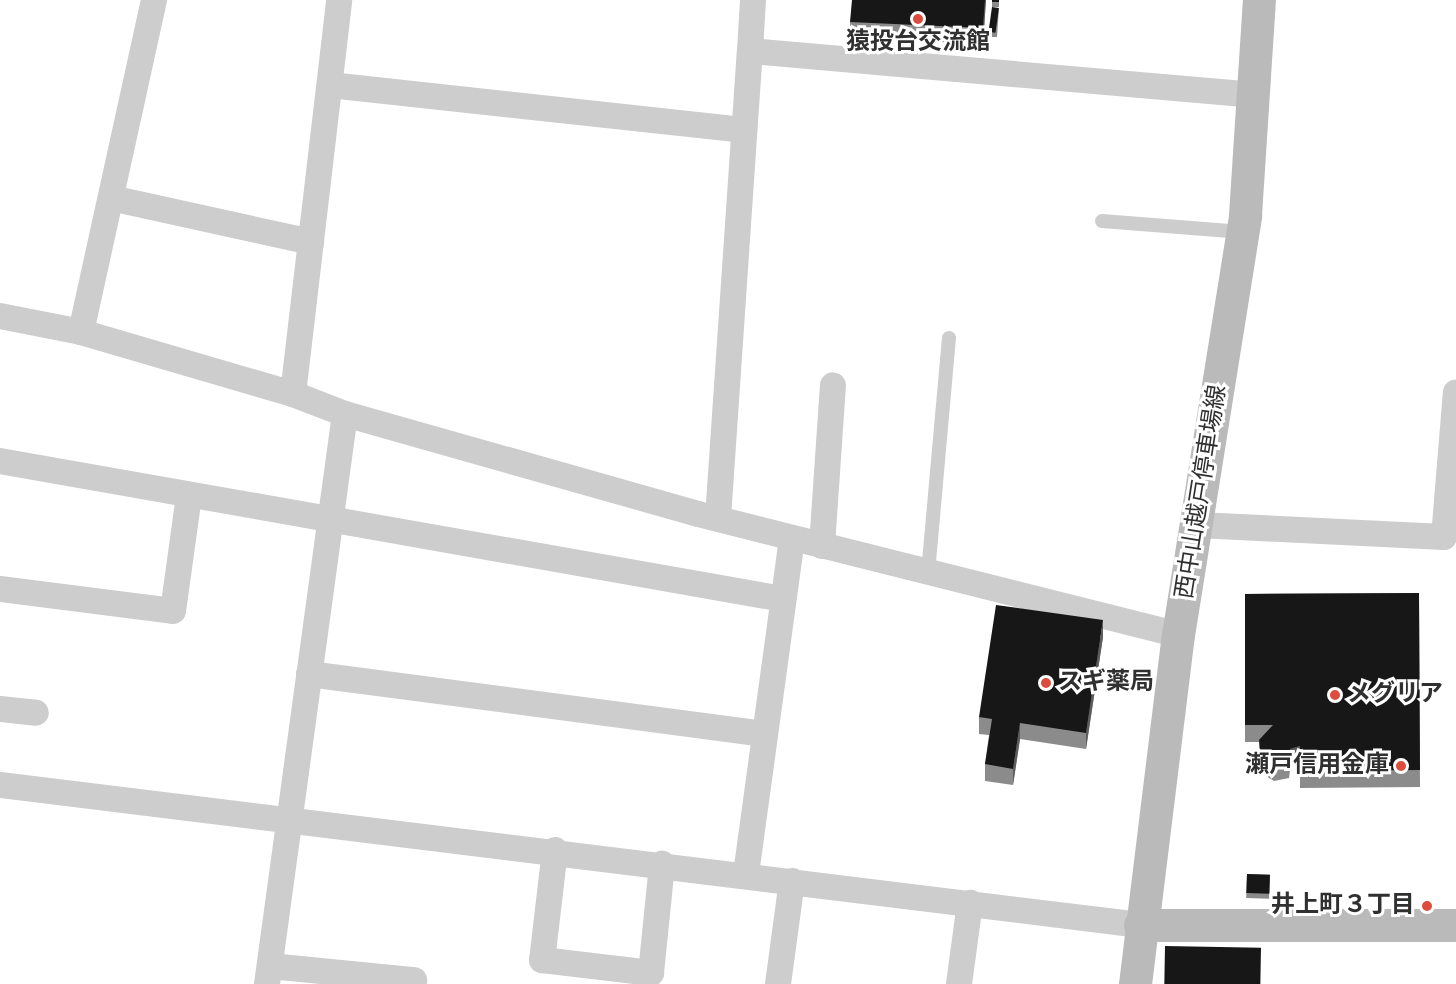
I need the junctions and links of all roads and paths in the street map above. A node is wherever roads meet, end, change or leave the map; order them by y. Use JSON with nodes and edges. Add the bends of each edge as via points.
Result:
{"nodes":[{"id":1,"x":154,"y":0,"type":"edge"},
{"id":2,"x":339,"y":0,"type":"edge"},
{"id":3,"x":753,"y":0,"type":"edge"},
{"id":4,"x":1259,"y":0,"type":"edge"},
{"id":5,"x":750,"y":51,"type":"junction"},
{"id":6,"x":330,"y":84,"type":"junction"},
{"id":7,"x":1255,"y":95,"type":"junction"},
{"id":8,"x":741,"y":130,"type":"junction"},
{"id":9,"x":111,"y":198,"type":"junction"},
{"id":10,"x":1102,"y":221,"type":"dead end"},
{"id":11,"x":1243,"y":232,"type":"junction"},
{"id":12,"x":311,"y":242,"type":"junction"},
{"id":13,"x":0,"y":316,"type":"edge"},
{"id":14,"x":81,"y":332,"type":"junction"},
{"id":15,"x":949,"y":338,"type":"dead end"},
{"id":16,"x":833,"y":385,"type":"dead end"},
{"id":17,"x":1456,"y":392,"type":"edge"},
{"id":18,"x":293,"y":394,"type":"junction"},
{"id":19,"x":345,"y":414,"type":"junction"},
{"id":20,"x":0,"y":461,"type":"edge"},
{"id":21,"x":189,"y":496,"type":"junction"},
{"id":22,"x":718,"y":518,"type":"junction"},
{"id":23,"x":330,"y":523,"type":"junction"},
{"id":24,"x":1198,"y":525,"type":"junction"},
{"id":25,"x":792,"y":539,"type":"junction"},
{"id":26,"x":822,"y":546,"type":"junction"},
{"id":27,"x":928,"y":573,"type":"junction"},
{"id":28,"x":0,"y":589,"type":"edge"},
{"id":29,"x":783,"y":599,"type":"junction"},
{"id":30,"x":1178,"y":635,"type":"junction"},
{"id":31,"x":309,"y":674,"type":"junction"},
{"id":32,"x":0,"y":709,"type":"edge"},
{"id":33,"x":36,"y":713,"type":"dead end"},
{"id":34,"x":764,"y":734,"type":"junction"},
{"id":35,"x":0,"y":785,"type":"edge"},
{"id":36,"x":289,"y":817,"type":"junction"},
{"id":37,"x":555,"y":850,"type":"junction"},
{"id":38,"x":662,"y":864,"type":"junction"},
{"id":39,"x":746,"y":874,"type":"junction"},
{"id":40,"x":792,"y":880,"type":"junction"},
{"id":41,"x":970,"y":903,"type":"junction"},
{"id":42,"x":1140,"y":925,"type":"junction"},
{"id":43,"x":1456,"y":925,"type":"edge"},
{"id":44,"x":268,"y":975,"type":"edge"},
{"id":45,"x":414,"y":980,"type":"dead end"},
{"id":46,"x":778,"y":984,"type":"edge"},
{"id":47,"x":959,"y":984,"type":"edge"},
{"id":48,"x":1135,"y":984,"type":"edge"}],
"edges":[{"from":1,"to":9,"type":"street"},
{"from":2,"to":6,"type":"street"},
{"from":3,"to":5,"type":"street"},
{"from":4,"to":7,"type":"main road","name":"西中山越戸停車場線"},
{"from":5,"to":7,"type":"street"},
{"from":5,"to":8,"type":"street"},
{"from":6,"to":8,"type":"street"},
{"from":6,"to":12,"type":"street"},
{"from":7,"to":11,"type":"main road","name":"西中山越戸停車場線"},
{"from":8,"to":22,"type":"street"},
{"from":9,"to":12,"type":"street"},
{"from":9,"to":14,"type":"street"},
{"from":10,"to":11,"type":"lane"},
{"from":11,"to":24,"type":"main road","name":"西中山越戸停車場線"},
{"from":12,"to":18,"type":"street"},
{"from":13,"to":14,"type":"street"},
{"from":14,"to":18,"type":"street"},
{"from":15,"to":27,"type":"lane"},
{"from":16,"to":26,"type":"street"},
{"from":17,"to":24,"type":"street","via":[[1444,537]]},
{"from":18,"to":19,"type":"street"},
{"from":19,"to":22,"type":"street"},
{"from":19,"to":23,"type":"street"},
{"from":20,"to":21,"type":"street"},
{"from":21,"to":23,"type":"street"},
{"from":21,"to":28,"type":"street","via":[[173,611]]},
{"from":22,"to":25,"type":"street"},
{"from":23,"to":29,"type":"street"},
{"from":23,"to":31,"type":"street"},
{"from":24,"to":30,"type":"main road","name":"西中山越戸停車場線"},
{"from":25,"to":26,"type":"street"},
{"from":25,"to":29,"type":"street"},
{"from":26,"to":27,"type":"street"},
{"from":27,"to":30,"type":"street"},
{"from":29,"to":34,"type":"street"},
{"from":30,"to":42,"type":"main road","name":"西中山越戸停車場線"},
{"from":31,"to":34,"type":"street"},
{"from":31,"to":36,"type":"street"},
{"from":32,"to":33,"type":"street"},
{"from":34,"to":39,"type":"street"},
{"from":35,"to":36,"type":"street"},
{"from":36,"to":37,"type":"street"},
{"from":36,"to":44,"type":"street"},
{"from":37,"to":38,"type":"street"},
{"from":37,"to":38,"type":"street","via":[[542,960],[651,973]]},
{"from":38,"to":39,"type":"street"},
{"from":39,"to":40,"type":"street"},
{"from":40,"to":41,"type":"street"},
{"from":40,"to":46,"type":"street"},
{"from":41,"to":42,"type":"street"},
{"from":41,"to":47,"type":"street"},
{"from":42,"to":43,"type":"main road"},
{"from":42,"to":48,"type":"main road","name":"西中山越戸停車場線"},
{"from":44,"to":45,"type":"street"}]}
